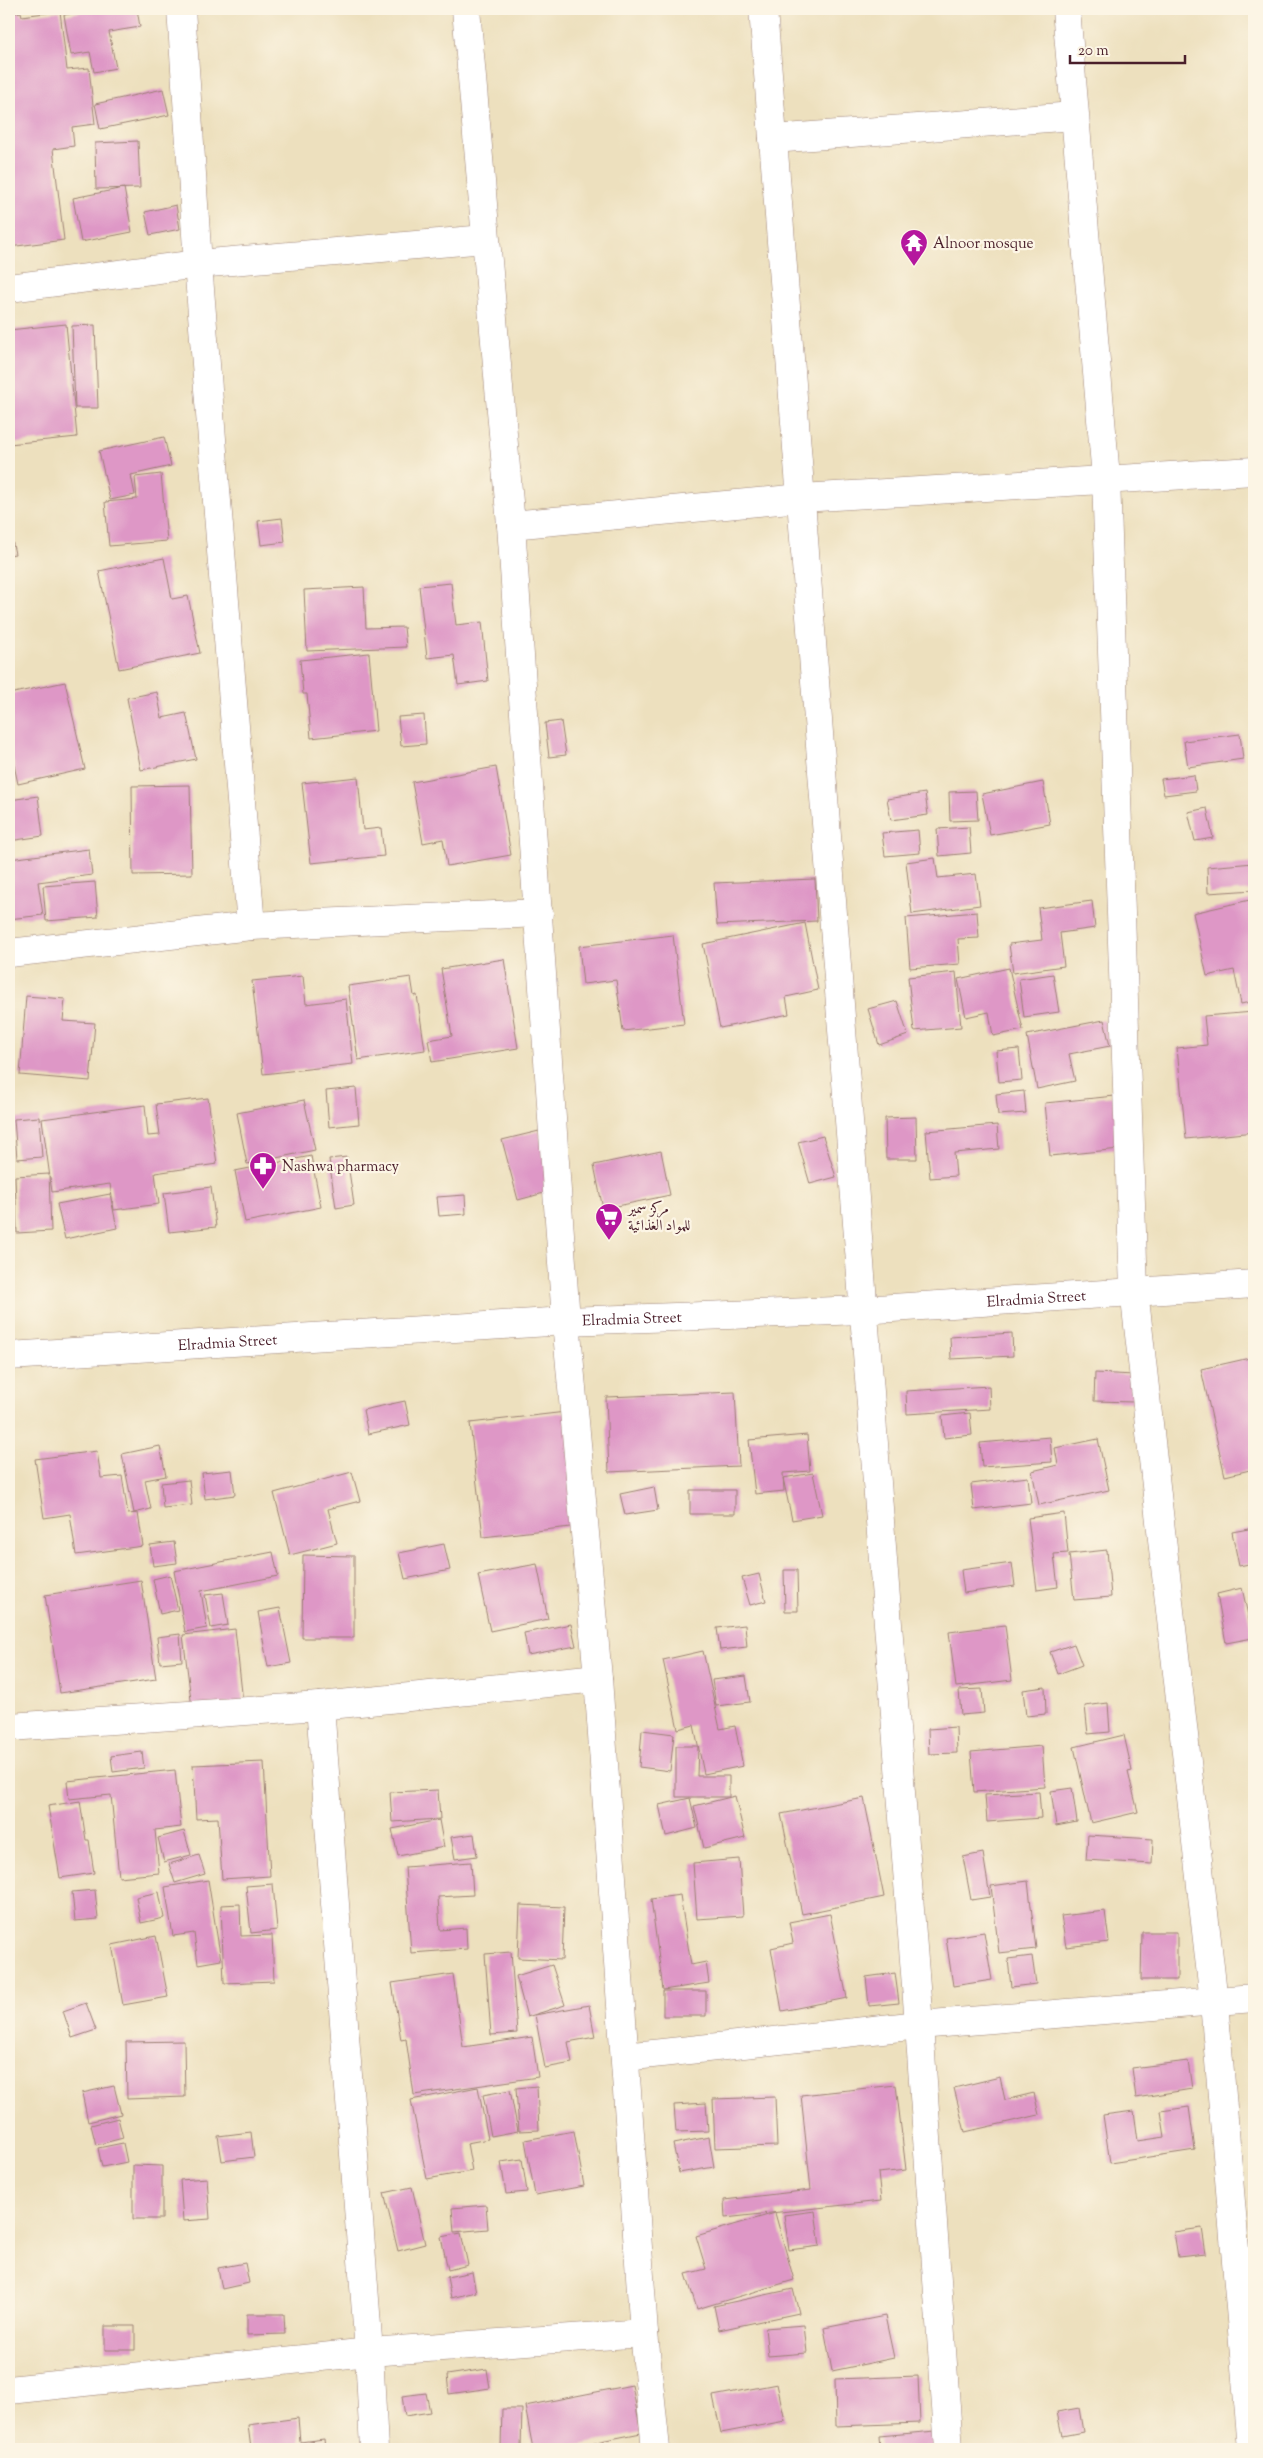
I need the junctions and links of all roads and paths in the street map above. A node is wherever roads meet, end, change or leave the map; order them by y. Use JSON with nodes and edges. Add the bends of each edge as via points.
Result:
{"nodes":[{"id":1,"x":181,"y":9,"type":"edge"},
{"id":2,"x":466,"y":9,"type":"edge"},
{"id":3,"x":763,"y":9,"type":"edge"},
{"id":4,"x":1066,"y":9,"type":"edge"},
{"id":5,"x":1074,"y":116,"type":"junction"},
{"id":6,"x":773,"y":139,"type":"junction"},
{"id":7,"x":485,"y":239,"type":"junction"},
{"id":8,"x":198,"y":264,"type":"junction"},
{"id":9,"x":9,"y":288,"type":"edge"},
{"id":10,"x":1254,"y":470,"type":"edge"},
{"id":11,"x":1106,"y":478,"type":"junction"},
{"id":12,"x":800,"y":498,"type":"junction"},
{"id":13,"x":511,"y":525,"type":"junction"},
{"id":14,"x":539,"y":912,"type":"junction"},
{"id":15,"x":251,"y":926,"type":"junction"},
{"id":16,"x":9,"y":953,"type":"edge"},
{"id":17,"x":1254,"y":1284,"type":"edge"},
{"id":18,"x":1134,"y":1290,"type":"junction"},
{"id":19,"x":862,"y":1310,"type":"junction"},
{"id":20,"x":566,"y":1321,"type":"junction"},
{"id":21,"x":9,"y":1356,"type":"edge"},
{"id":22,"x":598,"y":1678,"type":"junction"},
{"id":23,"x":320,"y":1706,"type":"junction"},
{"id":24,"x":9,"y":1727,"type":"edge"},
{"id":25,"x":1254,"y":1998,"type":"edge"},
{"id":26,"x":1214,"y":2002,"type":"junction"},
{"id":27,"x":919,"y":2025,"type":"junction"},
{"id":28,"x":626,"y":2057,"type":"junction"},
{"id":29,"x":644,"y":2333,"type":"junction"},
{"id":30,"x":368,"y":2352,"type":"junction"},
{"id":31,"x":9,"y":2390,"type":"edge"},
{"id":32,"x":374,"y":2449,"type":"edge"},
{"id":33,"x":656,"y":2449,"type":"edge"},
{"id":34,"x":949,"y":2449,"type":"edge"},
{"id":35,"x":1252,"y":2449,"type":"edge"}],
"edges":[{"from":1,"to":8,"type":"street"},
{"from":2,"to":7,"type":"street"},
{"from":3,"to":6,"type":"street"},
{"from":4,"to":5,"type":"street"},
{"from":5,"to":6,"type":"street"},
{"from":5,"to":11,"type":"street"},
{"from":6,"to":12,"type":"street"},
{"from":7,"to":8,"type":"street"},
{"from":7,"to":13,"type":"street"},
{"from":8,"to":9,"type":"street"},
{"from":8,"to":15,"type":"street"},
{"from":10,"to":11,"type":"street"},
{"from":11,"to":12,"type":"street"},
{"from":11,"to":18,"type":"street"},
{"from":12,"to":13,"type":"street"},
{"from":12,"to":19,"type":"street"},
{"from":13,"to":14,"type":"street"},
{"from":14,"to":15,"type":"street"},
{"from":14,"to":20,"type":"street"},
{"from":15,"to":16,"type":"street"},
{"from":17,"to":18,"type":"street","name":"Elradmia Street"},
{"from":18,"to":19,"type":"street","name":"Elradmia Street"},
{"from":18,"to":26,"type":"street"},
{"from":19,"to":20,"type":"street","name":"Elradmia Street"},
{"from":19,"to":27,"type":"street"},
{"from":20,"to":21,"type":"street","name":"Elradmia Street"},
{"from":20,"to":22,"type":"street"},
{"from":22,"to":23,"type":"street"},
{"from":22,"to":28,"type":"street"},
{"from":23,"to":24,"type":"street"},
{"from":23,"to":30,"type":"street"},
{"from":25,"to":26,"type":"street"},
{"from":26,"to":27,"type":"street"},
{"from":26,"to":35,"type":"street"},
{"from":27,"to":28,"type":"street"},
{"from":27,"to":34,"type":"street"},
{"from":28,"to":29,"type":"street"},
{"from":29,"to":30,"type":"street"},
{"from":29,"to":33,"type":"street"},
{"from":30,"to":31,"type":"street"},
{"from":30,"to":32,"type":"street"}]}
